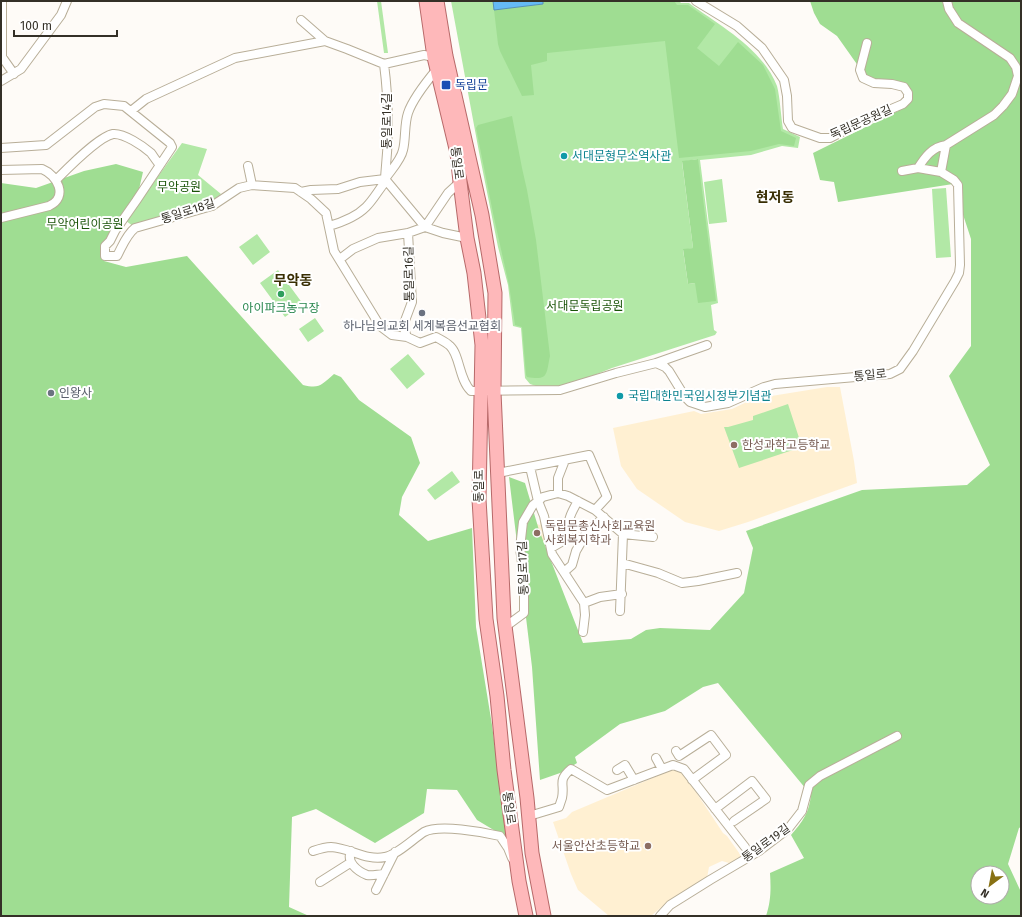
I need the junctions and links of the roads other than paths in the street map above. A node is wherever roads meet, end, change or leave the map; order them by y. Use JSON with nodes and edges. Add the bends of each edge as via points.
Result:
{"nodes":[{"id":1,"x":67,"y":1,"type":"edge"},
{"id":2,"x":426,"y":1,"type":"edge"},
{"id":3,"x":437,"y":1,"type":"edge"},
{"id":4,"x":696,"y":1,"type":"edge"},
{"id":5,"x":947,"y":1,"type":"edge"},
{"id":6,"x":4,"y":3,"type":"edge"},
{"id":7,"x":301,"y":20,"type":"dead end"},
{"id":8,"x":325,"y":42,"type":"junction"},
{"id":9,"x":867,"y":43,"type":"dead end"},
{"id":10,"x":435,"y":63,"type":"junction"},
{"id":11,"x":384,"y":64,"type":"junction"},
{"id":12,"x":14,"y":74,"type":"junction"},
{"id":13,"x":1,"y":81,"type":"edge"},
{"id":14,"x":131,"y":111,"type":"junction"},
{"id":15,"x":946,"y":145,"type":"junction"},
{"id":16,"x":1,"y":148,"type":"edge"},
{"id":17,"x":160,"y":166,"type":"junction"},
{"id":18,"x":248,"y":166,"type":"dead end"},
{"id":19,"x":918,"y":168,"type":"junction"},
{"id":20,"x":1,"y":170,"type":"edge"},
{"id":21,"x":902,"y":171,"type":"dead end"},
{"id":22,"x":941,"y":172,"type":"junction"},
{"id":23,"x":56,"y":180,"type":"junction"},
{"id":24,"x":385,"y":180,"type":"junction"},
{"id":25,"x":460,"y":182,"type":"junction"},
{"id":26,"x":252,"y":185,"type":"junction"},
{"id":27,"x":301,"y":192,"type":"junction"},
{"id":28,"x":1,"y":218,"type":"edge"},
{"id":29,"x":329,"y":226,"type":"junction"},
{"id":30,"x":425,"y":227,"type":"junction"},
{"id":31,"x":408,"y":233,"type":"junction"},
{"id":32,"x":467,"y":238,"type":"junction"},
{"id":33,"x":340,"y":258,"type":"junction"},
{"id":34,"x":407,"y":337,"type":"junction"},
{"id":35,"x":707,"y":345,"type":"dead end"},
{"id":36,"x":656,"y":363,"type":"junction"},
{"id":37,"x":480,"y":392,"type":"junction"},
{"id":38,"x":494,"y":392,"type":"junction"},
{"id":39,"x":565,"y":460,"type":"junction"},
{"id":40,"x":530,"y":467,"type":"junction"},
{"id":41,"x":498,"y":473,"type":"junction"},
{"id":42,"x":558,"y":493,"type":"junction"},
{"id":43,"x":538,"y":501,"type":"junction"},
{"id":44,"x":578,"y":501,"type":"junction"},
{"id":45,"x":595,"y":510,"type":"junction"},
{"id":46,"x":604,"y":517,"type":"junction"},
{"id":47,"x":623,"y":534,"type":"junction"},
{"id":48,"x":653,"y":537,"type":"dead end"},
{"id":49,"x":551,"y":548,"type":"junction"},
{"id":50,"x":622,"y":563,"type":"junction"},
{"id":51,"x":564,"y":572,"type":"junction"},
{"id":52,"x":737,"y":573,"type":"dead end"},
{"id":53,"x":622,"y":594,"type":"junction"},
{"id":54,"x":584,"y":603,"type":"junction"},
{"id":55,"x":620,"y":611,"type":"dead end"},
{"id":56,"x":505,"y":627,"type":"junction"},
{"id":57,"x":583,"y":632,"type":"dead end"},
{"id":58,"x":897,"y":736,"type":"dead end"},
{"id":59,"x":676,"y":750,"type":"dead end"},
{"id":60,"x":656,"y":758,"type":"dead end"},
{"id":61,"x":662,"y":769,"type":"junction"},
{"id":62,"x":617,"y":770,"type":"dead end"},
{"id":63,"x":634,"y":780,"type":"junction"},
{"id":64,"x":692,"y":780,"type":"junction"},
{"id":65,"x":715,"y":809,"type":"junction"},
{"id":66,"x":529,"y":816,"type":"junction"},
{"id":67,"x":734,"y":821,"type":"dead end"},
{"id":68,"x":745,"y":847,"type":"dead end"},
{"id":69,"x":313,"y":851,"type":"dead end"},
{"id":70,"x":350,"y":851,"type":"junction"},
{"id":71,"x":395,"y":852,"type":"junction"},
{"id":72,"x":350,"y":863,"type":"junction"},
{"id":73,"x":384,"y":874,"type":"junction"},
{"id":74,"x":320,"y":882,"type":"dead end"},
{"id":75,"x":376,"y":890,"type":"dead end"},
{"id":76,"x":522,"y":916,"type":"edge"},
{"id":77,"x":526,"y":916,"type":"edge"},
{"id":78,"x":544,"y":916,"type":"edge"},
{"id":79,"x":660,"y":916,"type":"edge"}],
"edges":[{"from":1,"to":12,"type":"street","via":[[60,16],[21,69]]},
{"from":2,"to":10,"type":"main road","name":"통일로"},
{"from":3,"to":38,"type":"main road","name":"통일로","via":[[446,56],[482,215],[494,286]]},
{"from":4,"to":9,"type":"street","name":"독립문공원길","via":[[737,26],[762,48],[784,80],[788,96],[788,121],[792,128],[820,138],[830,138],[903,104],[908,99],[904,87],[874,84],[863,78],[860,70]]},
{"from":5,"to":15,"type":"street","via":[[958,23],[1010,58],[1018,76],[1012,94],[1003,106]]},
{"from":6,"to":12,"type":"street","via":[[2,57]]},
{"from":7,"to":8,"type":"street"},
{"from":8,"to":11,"type":"street"},
{"from":8,"to":14,"type":"street","via":[[235,58],[146,99]]},
{"from":10,"to":11,"type":"street","via":[[424,55]]},
{"from":10,"to":24,"type":"street","name":"통일로14길","via":[[428,80],[409,109],[401,157]]},
{"from":10,"to":25,"type":"main road","name":"통일로","via":[[457,154]]},
{"from":11,"to":24,"type":"street","name":"통일로14길","via":[[388,111]]},
{"from":12,"to":13,"type":"street"},
{"from":14,"to":16,"type":"street","name":"통일로18길","via":[[124,106],[104,104],[89,111],[46,145]]},
{"from":14,"to":17,"type":"street","name":"통일로18길","via":[[170,143],[172,147]]},
{"from":15,"to":19,"type":"street","via":[[925,156]]},
{"from":15,"to":22,"type":"street"},
{"from":17,"to":23,"type":"street","via":[[150,153],[137,143],[114,134],[92,147]]},
{"from":17,"to":26,"type":"street","name":"통일로18길","via":[[105,246],[105,256],[117,256],[135,228],[212,206],[239,188]]},
{"from":18,"to":26,"type":"street"},
{"from":19,"to":21,"type":"street"},
{"from":19,"to":22,"type":"street"},
{"from":20,"to":23,"type":"street","via":[[42,169],[48,171]]},
{"from":22,"to":36,"type":"street","name":"통일로","via":[[958,185],[959,273],[900,369],[890,374],[775,384],[728,404],[705,407],[685,398],[669,371]]},
{"from":23,"to":28,"type":"street","via":[[60,191],[56,203]]},
{"from":24,"to":27,"type":"street","via":[[360,182],[338,189]]},
{"from":24,"to":29,"type":"street","name":"통일로14길","via":[[358,214]]},
{"from":24,"to":30,"type":"street"},
{"from":25,"to":30,"type":"street","via":[[448,193]]},
{"from":25,"to":32,"type":"main road","name":"통일로"},
{"from":26,"to":27,"type":"street","name":"통일로18길","via":[[295,188]]},
{"from":27,"to":29,"type":"street","name":"통일로18길","via":[[326,213]]},
{"from":29,"to":33,"type":"street","name":"통일로18길","via":[[334,250]]},
{"from":30,"to":31,"type":"street","name":"통일로16길"},
{"from":30,"to":32,"type":"street"},
{"from":31,"to":33,"type":"street","name":"통일로16길","via":[[378,238]]},
{"from":31,"to":34,"type":"street","name":"통일로16길","via":[[412,302],[403,326]]},
{"from":32,"to":37,"type":"main road","name":"통일로","via":[[474,273],[482,344]]},
{"from":33,"to":34,"type":"street","name":"통일로18길","via":[[380,326],[392,335]]},
{"from":34,"to":37,"type":"street","name":"통일로18길","via":[[420,343],[436,337],[451,347],[466,386],[471,391]]},
{"from":35,"to":36,"type":"street"},
{"from":36,"to":38,"type":"street","via":[[560,390]]},
{"from":37,"to":38,"type":"street"},
{"from":37,"to":77,"type":"main road","name":"통일로","via":[[479,499],[486,619],[519,881]]},
{"from":38,"to":41,"type":"main road","name":"통일로"},
{"from":39,"to":40,"type":"street","name":"통일로"},
{"from":39,"to":42,"type":"street","via":[[558,478]]},
{"from":39,"to":45,"type":"street","name":"통일로","via":[[589,455],[607,497]]},
{"from":40,"to":41,"type":"street","name":"통일로"},
{"from":40,"to":43,"type":"street"},
{"from":41,"to":56,"type":"main road","name":"통일로"},
{"from":42,"to":43,"type":"street"},
{"from":42,"to":44,"type":"street"},
{"from":43,"to":49,"type":"street"},
{"from":43,"to":56,"type":"street","name":"통일로17길","via":[[523,522],[520,548],[524,578],[524,613]]},
{"from":44,"to":45,"type":"street"},
{"from":44,"to":49,"type":"street","via":[[570,514],[568,538]]},
{"from":45,"to":46,"type":"street"},
{"from":46,"to":47,"type":"street"},
{"from":46,"to":51,"type":"street","via":[[587,532],[576,551],[572,565]]},
{"from":47,"to":48,"type":"street"},
{"from":47,"to":50,"type":"street"},
{"from":49,"to":51,"type":"street"},
{"from":50,"to":52,"type":"street","via":[[682,583]]},
{"from":50,"to":53,"type":"street"},
{"from":51,"to":54,"type":"street"},
{"from":53,"to":54,"type":"street","via":[[600,597]]},
{"from":53,"to":55,"type":"street"},
{"from":54,"to":57,"type":"street"},
{"from":56,"to":66,"type":"main road","name":"통일로"},
{"from":58,"to":79,"type":"street","name":"통일로19길","via":[[820,776],[809,785],[802,811],[788,829],[759,851],[670,905]]},
{"from":59,"to":64,"type":"street","via":[[679,756],[711,734],[726,755]]},
{"from":60,"to":61,"type":"street"},
{"from":61,"to":63,"type":"street"},
{"from":61,"to":64,"type":"street","via":[[673,765],[684,769]]},
{"from":62,"to":63,"type":"street","via":[[626,765]]},
{"from":63,"to":66,"type":"street","via":[[607,790],[571,769],[565,774],[562,782],[562,798],[558,807]]},
{"from":64,"to":65,"type":"street"},
{"from":65,"to":67,"type":"street","via":[[752,781],[766,800]]},
{"from":65,"to":68,"type":"street"},
{"from":66,"to":78,"type":"main road","name":"통일로","via":[[532,854]]},
{"from":69,"to":70,"type":"street","via":[[333,847]]},
{"from":70,"to":71,"type":"street","via":[[370,857],[386,857]]},
{"from":70,"to":72,"type":"street"},
{"from":71,"to":73,"type":"street"},
{"from":71,"to":76,"type":"street","via":[[425,832],[441,828],[500,836],[515,867]]},
{"from":72,"to":73,"type":"street","via":[[368,875]]},
{"from":72,"to":74,"type":"street"},
{"from":73,"to":75,"type":"street"}]}
